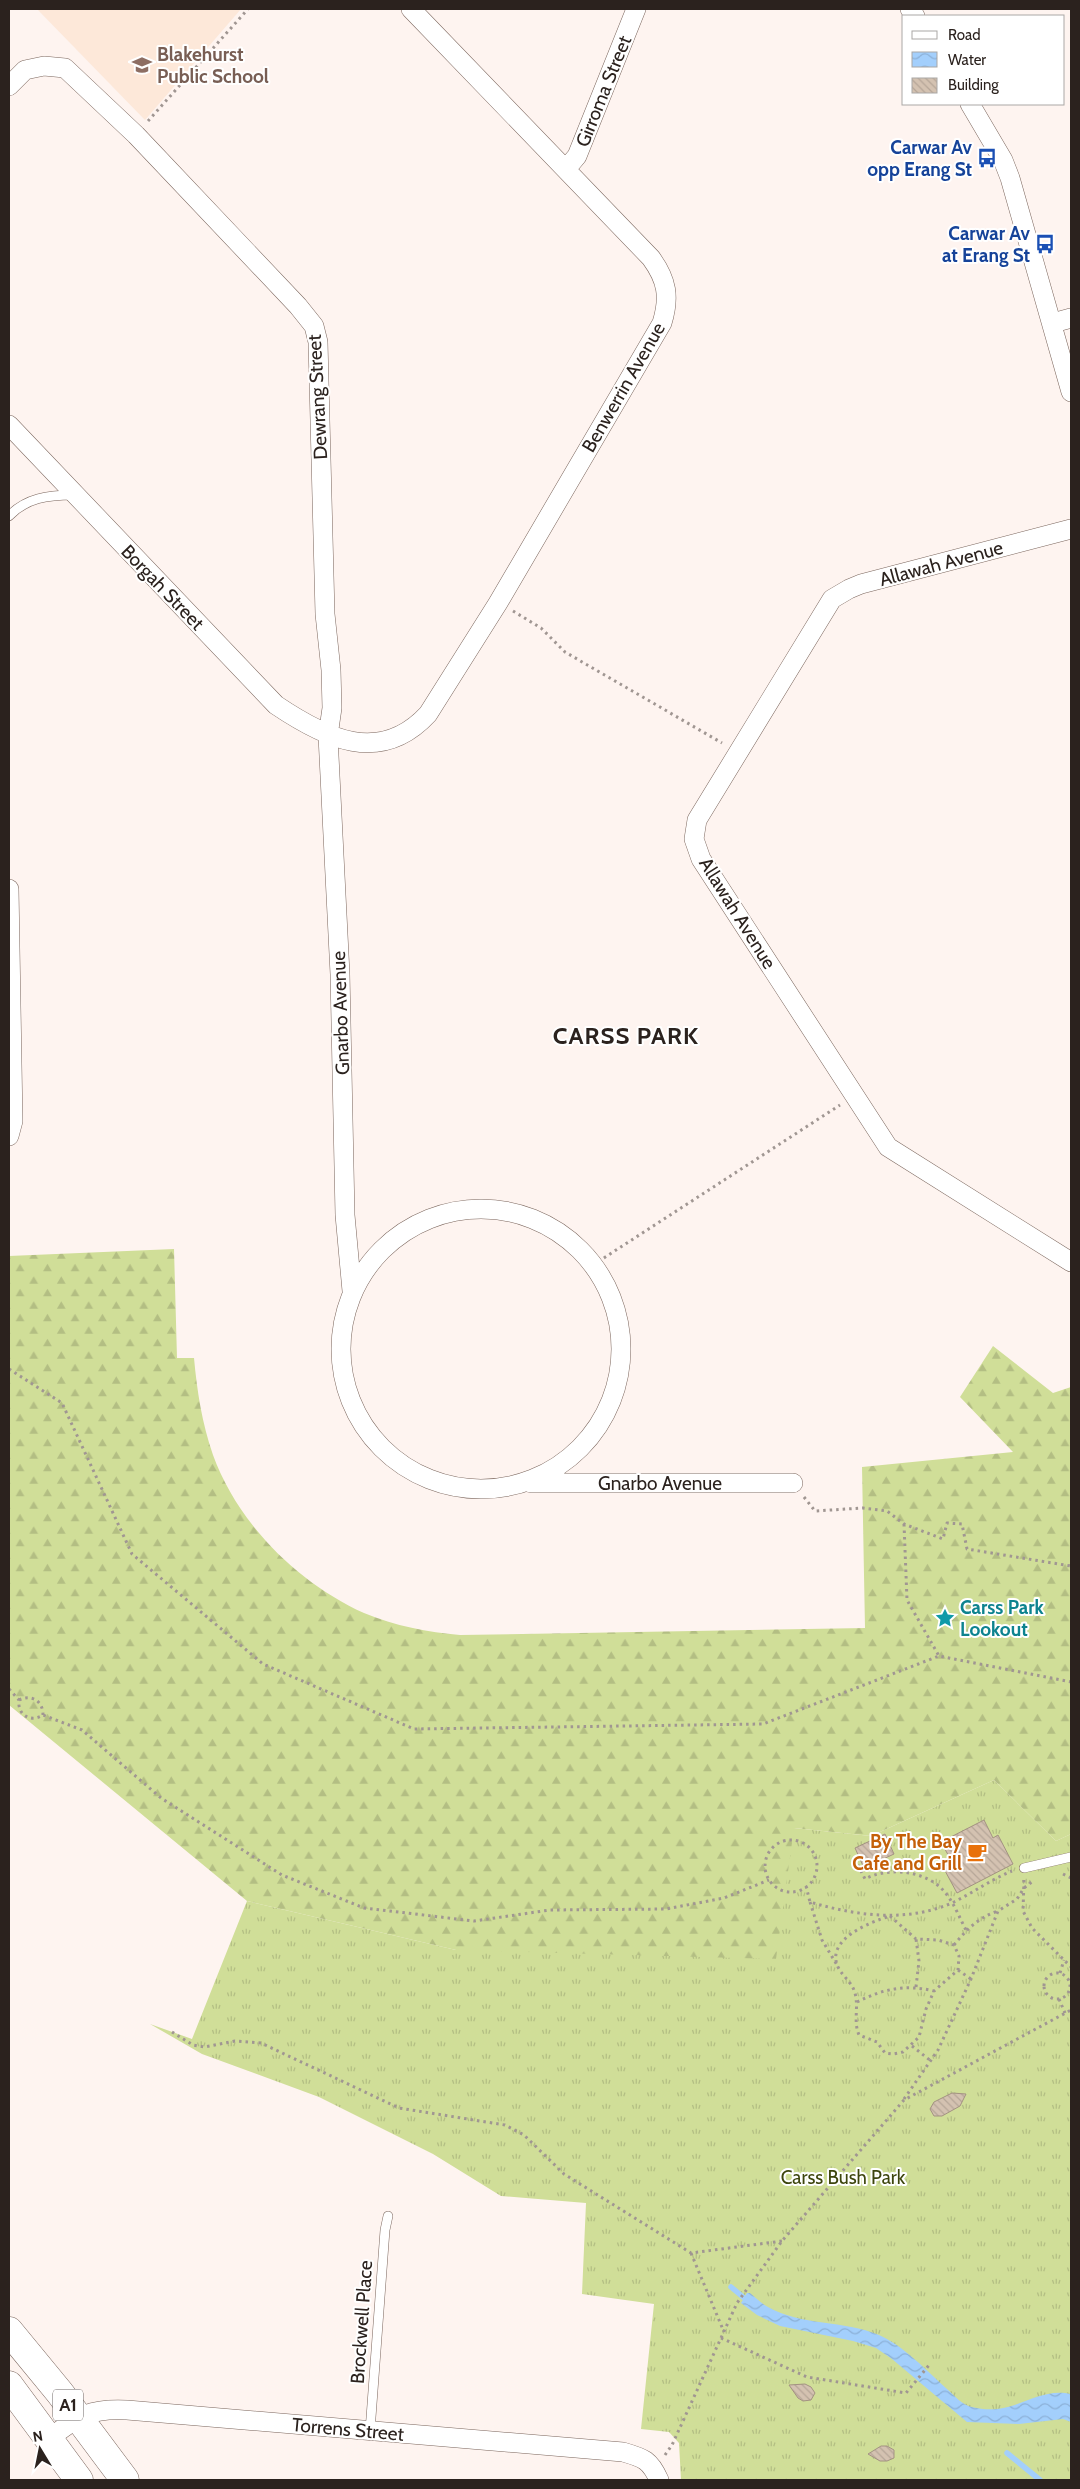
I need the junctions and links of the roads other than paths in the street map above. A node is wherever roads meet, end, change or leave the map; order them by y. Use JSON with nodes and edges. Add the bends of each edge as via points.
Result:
{"nodes":[{"id":1,"x":411,"y":9,"type":"edge"},
{"id":2,"x":636,"y":9,"type":"edge"},
{"id":3,"x":9,"y":86,"type":"edge"},
{"id":4,"x":971,"y":105,"type":"edge"},
{"id":5,"x":566,"y":169,"type":"junction"},
{"id":6,"x":1071,"y":318,"type":"edge"},
{"id":7,"x":1053,"y":323,"type":"junction"},
{"id":8,"x":1071,"y":392,"type":"edge"},
{"id":9,"x":9,"y":425,"type":"edge"},
{"id":10,"x":75,"y":495,"type":"junction"},
{"id":11,"x":9,"y":516,"type":"edge"},
{"id":12,"x":1071,"y":529,"type":"edge"},
{"id":13,"x":328,"y":736,"type":"junction"},
{"id":14,"x":9,"y":890,"type":"edge"},
{"id":15,"x":9,"y":1136,"type":"edge"},
{"id":16,"x":1071,"y":1262,"type":"edge"},
{"id":17,"x":352,"y":1291,"type":"junction"},
{"id":18,"x":528,"y":1483,"type":"junction"},
{"id":19,"x":793,"y":1483,"type":"road end"},
{"id":20,"x":1071,"y":1857,"type":"edge"},
{"id":21,"x":1024,"y":1868,"type":"road end"},
{"id":22,"x":388,"y":2216,"type":"dead end"},
{"id":23,"x":9,"y":2331,"type":"edge"},
{"id":24,"x":9,"y":2385,"type":"edge"},
{"id":25,"x":77,"y":2417,"type":"junction"},
{"id":26,"x":370,"y":2431,"type":"junction"},
{"id":27,"x":50,"y":2438,"type":"junction"},
{"id":28,"x":656,"y":2473,"type":"edge"},
{"id":29,"x":79,"y":2480,"type":"edge"},
{"id":30,"x":125,"y":2480,"type":"edge"}],
"edges":[{"from":1,"to":5,"type":"street","name":"Benwerrin Avenue"},
{"from":2,"to":5,"type":"street","name":"Girroma Street","via":[[577,156]]},
{"from":3,"to":13,"type":"street","name":"Dewrang Street","via":[[25,70],[44,66],[65,68],[136,135],[298,306],[316,332],[325,614],[331,670],[332,708]]},
{"from":4,"to":7,"type":"street","via":[[1010,178]]},
{"from":5,"to":13,"type":"street","name":"Benwerrin Avenue","via":[[658,268],[667,286],[662,323],[498,603],[428,714],[399,738],[365,743]]},
{"from":6,"to":7,"type":"street"},
{"from":7,"to":8,"type":"street"},
{"from":9,"to":10,"type":"street","name":"Borgah Street"},
{"from":10,"to":11,"type":"lane","via":[[43,496]]},
{"from":10,"to":13,"type":"street","name":"Borgah Street","via":[[276,705]]},
{"from":12,"to":16,"type":"street","name":"Allawah Avenue","via":[[861,584],[839,595],[826,607],[697,820],[694,839],[701,859],[888,1146]]},
{"from":13,"to":17,"type":"street","name":"Gnarbo Avenue","via":[[340,974],[345,1215]]},
{"from":14,"to":15,"type":"street","via":[[13,1121]]},
{"from":17,"to":18,"type":"street","name":"Gnarbo Avenue","via":[[344,1309],[340,1332],[342,1365],[351,1401],[364,1426],[378,1442],[410,1469],[448,1483],[482,1487]]},
{"from":17,"to":18,"type":"street","name":"Gnarbo Avenue","via":[[374,1258],[406,1231],[464,1210],[493,1210],[526,1217],[563,1235],[579,1248],[593,1265],[612,1300],[618,1327],[619,1366],[608,1408],[586,1443],[570,1458]]},
{"from":18,"to":19,"type":"street","name":"Gnarbo Avenue"},
{"from":20,"to":21,"type":"lane"},
{"from":22,"to":26,"type":"lane","name":"Brockwell Place","via":[[384,2230]]},
{"from":23,"to":25,"type":"highway","number":"A1"},
{"from":24,"to":27,"type":"highway","number":"A1"},
{"from":25,"to":26,"type":"street","name":"Torrens Street","via":[[109,2409]]},
{"from":25,"to":27,"type":"street","name":"Torrens Street"},
{"from":25,"to":30,"type":"highway","number":"A1"},
{"from":26,"to":28,"type":"street","name":"Torrens Street","via":[[623,2452],[638,2457]]},
{"from":27,"to":29,"type":"highway","number":"A1"}]}
